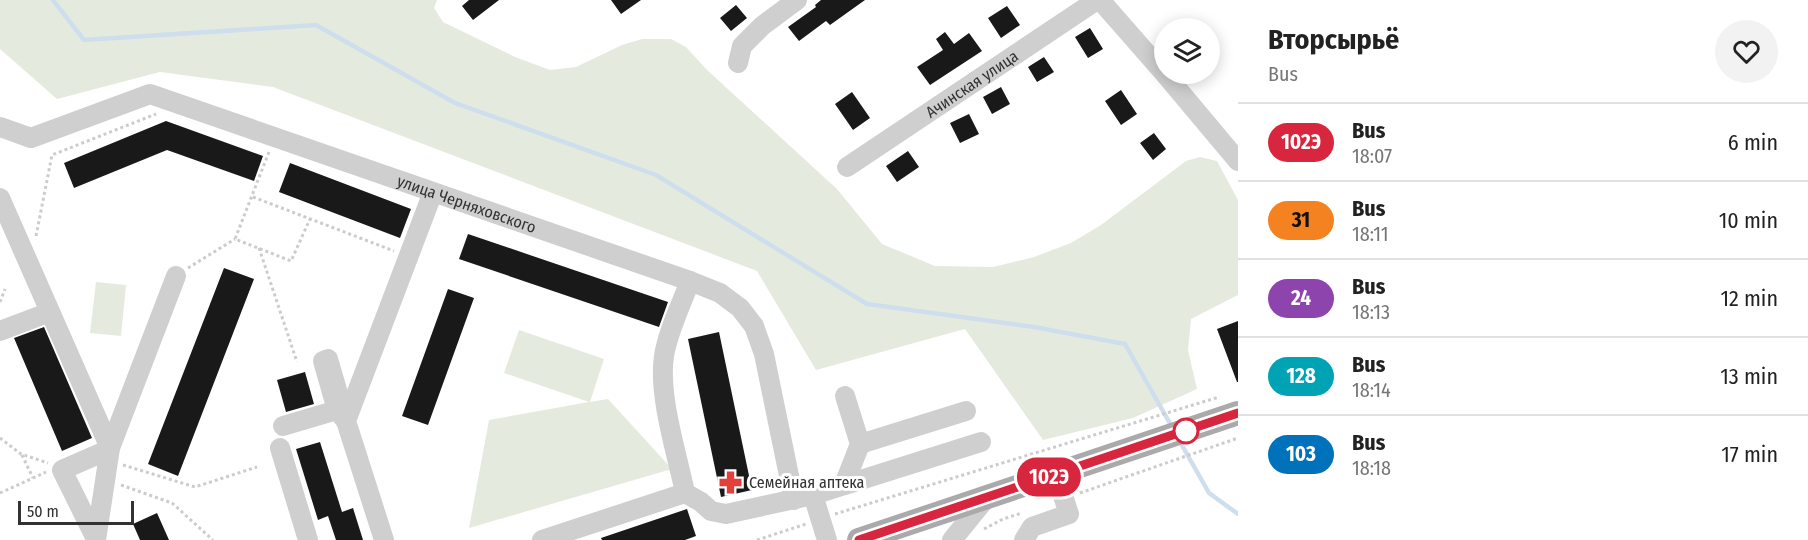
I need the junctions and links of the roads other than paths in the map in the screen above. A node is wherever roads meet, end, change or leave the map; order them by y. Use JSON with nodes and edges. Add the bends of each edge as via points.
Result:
{"nodes":[{"id":1,"x":797,"y":0,"type":"edge"},
{"id":2,"x":1098,"y":0,"type":"edge"},
{"id":3,"x":1154,"y":62,"type":"edge"},
{"id":4,"x":738,"y":63,"type":"dead end"},
{"id":5,"x":1173,"y":84,"type":"edge"},
{"id":6,"x":0,"y":127,"type":"edge"},
{"id":7,"x":1238,"y":161,"type":"edge"},
{"id":8,"x":847,"y":167,"type":"dead end"},
{"id":9,"x":433,"y":192,"type":"junction"},
{"id":10,"x":0,"y":198,"type":"edge"},
{"id":11,"x":176,"y":276,"type":"dead end"},
{"id":12,"x":690,"y":281,"type":"junction"},
{"id":13,"x":50,"y":312,"type":"junction"},
{"id":14,"x":0,"y":331,"type":"edge"},
{"id":15,"x":845,"y":396,"type":"dead end"},
{"id":16,"x":1233,"y":404,"type":"edge"},
{"id":17,"x":966,"y":411,"type":"dead end"},
{"id":18,"x":342,"y":416,"type":"junction"},
{"id":19,"x":283,"y":426,"type":"dead end"},
{"id":20,"x":981,"y":442,"type":"dead end"},
{"id":21,"x":860,"y":444,"type":"junction"},
{"id":22,"x":280,"y":448,"type":"dead end"},
{"id":23,"x":110,"y":455,"type":"junction"},
{"id":24,"x":1056,"y":475,"type":"junction"},
{"id":25,"x":844,"y":485,"type":"junction"},
{"id":26,"x":685,"y":493,"type":"junction"},
{"id":27,"x":987,"y":497,"type":"junction"},
{"id":28,"x":803,"y":498,"type":"junction"},
{"id":29,"x":94,"y":536,"type":"edge"},
{"id":30,"x":308,"y":540,"type":"edge"},
{"id":31,"x":384,"y":540,"type":"edge"},
{"id":32,"x":542,"y":540,"type":"edge"},
{"id":33,"x":827,"y":540,"type":"edge"},
{"id":34,"x":859,"y":540,"type":"edge"},
{"id":35,"x":952,"y":540,"type":"edge"},
{"id":36,"x":1024,"y":540,"type":"edge"}],
"edges":[{"from":1,"to":4,"type":"street","via":[[742,46]]},
{"from":2,"to":3,"type":"street"},
{"from":2,"to":8,"type":"street","name":"Ачинская улица"},
{"from":5,"to":7,"type":"street"},
{"from":6,"to":9,"type":"street","name":"улица Черняховского","via":[[31,138],[150,94]]},
{"from":9,"to":12,"type":"street","name":"улица Черняховского"},
{"from":9,"to":18,"type":"street","via":[[380,332]]},
{"from":10,"to":13,"type":"street"},
{"from":11,"to":23,"type":"street"},
{"from":12,"to":26,"type":"street","via":[[668,340],[663,376]]},
{"from":12,"to":28,"type":"street","name":"улица Черняховского","via":[[720,293],[740,308],[754,326]]},
{"from":13,"to":14,"type":"street"},
{"from":13,"to":23,"type":"street"},
{"from":15,"to":21,"type":"street"},
{"from":16,"to":24,"type":"main road"},
{"from":17,"to":21,"type":"street"},
{"from":18,"to":19,"type":"street"},
{"from":18,"to":31,"type":"street"},
{"from":20,"to":25,"type":"street"},
{"from":21,"to":25,"type":"street"},
{"from":22,"to":30,"type":"street"},
{"from":23,"to":29,"type":"street"},
{"from":23,"to":29,"type":"street","via":[[62,470]]},
{"from":24,"to":27,"type":"main road"},
{"from":24,"to":36,"type":"street","via":[[1069,514],[1032,527]]},
{"from":25,"to":28,"type":"street"},
{"from":26,"to":28,"type":"street","via":[[711,511],[726,514]]},
{"from":26,"to":32,"type":"street"},
{"from":27,"to":34,"type":"main road"},
{"from":27,"to":35,"type":"street"},
{"from":28,"to":33,"type":"street","name":"улица Черняховского","via":[[820,519]]}]}
